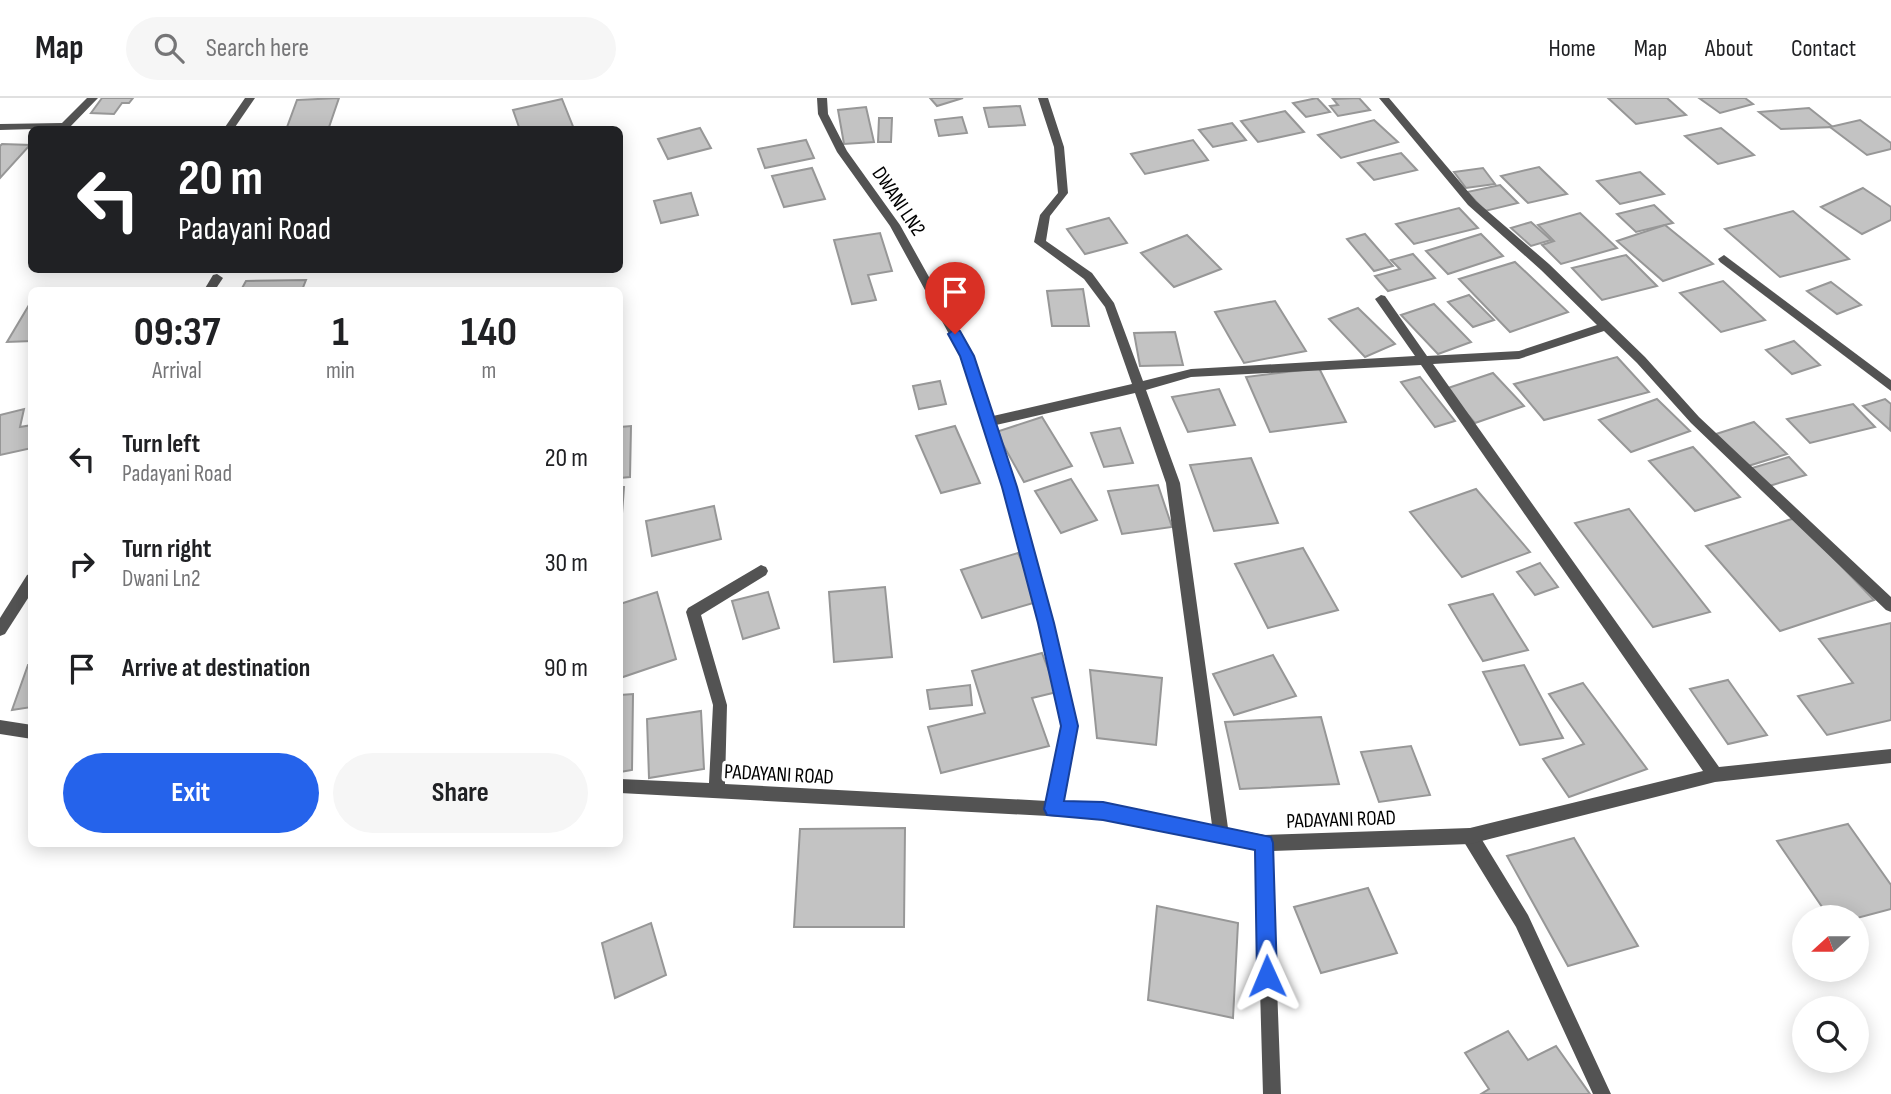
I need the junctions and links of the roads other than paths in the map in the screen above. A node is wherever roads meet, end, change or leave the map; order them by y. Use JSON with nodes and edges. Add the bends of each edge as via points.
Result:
{"nodes":[{"id":1,"x":93,"y":98,"type":"edge"},
{"id":2,"x":250,"y":98,"type":"edge"},
{"id":3,"x":822,"y":98,"type":"edge"},
{"id":4,"x":1043,"y":98,"type":"edge"},
{"id":5,"x":1384,"y":98,"type":"edge"},
{"id":6,"x":65,"y":126,"type":"edge"},
{"id":7,"x":231,"y":126,"type":"edge"},
{"id":8,"x":0,"y":127,"type":"edge"},
{"id":9,"x":28,"y":127,"type":"edge"},
{"id":10,"x":1724,"y":259,"type":"dead end"},
{"id":11,"x":217,"y":278,"type":"dead end"},
{"id":12,"x":211,"y":287,"type":"edge"},
{"id":13,"x":1381,"y":299,"type":"dead end"},
{"id":14,"x":1606,"y":326,"type":"junction"},
{"id":15,"x":1425,"y":362,"type":"junction"},
{"id":16,"x":1139,"y":386,"type":"junction"},
{"id":17,"x":1891,"y":386,"type":"edge"},
{"id":18,"x":989,"y":422,"type":"junction"},
{"id":19,"x":761,"y":571,"type":"dead end"},
{"id":20,"x":28,"y":585,"type":"edge"},
{"id":21,"x":1891,"y":606,"type":"edge"},
{"id":22,"x":0,"y":630,"type":"edge"},
{"id":23,"x":0,"y":727,"type":"edge"},
{"id":24,"x":28,"y":731,"type":"edge"},
{"id":25,"x":1891,"y":756,"type":"edge"},
{"id":26,"x":1715,"y":775,"type":"junction"},
{"id":27,"x":623,"y":786,"type":"edge"},
{"id":28,"x":717,"y":791,"type":"junction"},
{"id":29,"x":1053,"y":809,"type":"junction"},
{"id":30,"x":1221,"y":834,"type":"junction"},
{"id":31,"x":1470,"y":836,"type":"junction"},
{"id":32,"x":1264,"y":843,"type":"junction"},
{"id":33,"x":1272,"y":1094,"type":"edge"},
{"id":34,"x":1602,"y":1094,"type":"edge"}],
"edges":[{"from":1,"to":6,"type":"street"},
{"from":2,"to":7,"type":"street"},
{"from":3,"to":18,"type":"street","name":"DWANI LN2","via":[[823,114],[842,152],[895,225],[967,356]]},
{"from":4,"to":16,"type":"street","via":[[1059,147],[1063,193],[1045,215],[1040,242],[1088,276],[1110,306]]},
{"from":5,"to":14,"type":"street","via":[[1472,203]]},
{"from":8,"to":9,"type":"street"},
{"from":10,"to":17,"type":"street"},
{"from":11,"to":12,"type":"street"},
{"from":13,"to":15,"type":"street"},
{"from":14,"to":15,"type":"street","via":[[1519,355]]},
{"from":14,"to":21,"type":"street","via":[[1705,430]]},
{"from":15,"to":16,"type":"street","via":[[1191,373]]},
{"from":15,"to":26,"type":"street"},
{"from":16,"to":18,"type":"street"},
{"from":16,"to":30,"type":"street","via":[[1173,483]]},
{"from":18,"to":29,"type":"street","name":"DWANI LN2","via":[[1069,726]]},
{"from":19,"to":28,"type":"street","via":[[694,612],[720,705]]},
{"from":20,"to":22,"type":"street"},
{"from":23,"to":24,"type":"street"},
{"from":25,"to":26,"type":"street","name":"PADAYANI ROAD"},
{"from":26,"to":31,"type":"street","name":"PADAYANI ROAD"},
{"from":27,"to":28,"type":"street","name":"PADAYANI ROAD"},
{"from":28,"to":29,"type":"street","name":"PADAYANI ROAD"},
{"from":29,"to":30,"type":"street","name":"PADAYANI ROAD","via":[[1103,811]]},
{"from":30,"to":32,"type":"street","name":"PADAYANI ROAD"},
{"from":31,"to":32,"type":"street","name":"PADAYANI ROAD"},
{"from":31,"to":34,"type":"street","via":[[1522,921]]},
{"from":32,"to":33,"type":"street"}]}
